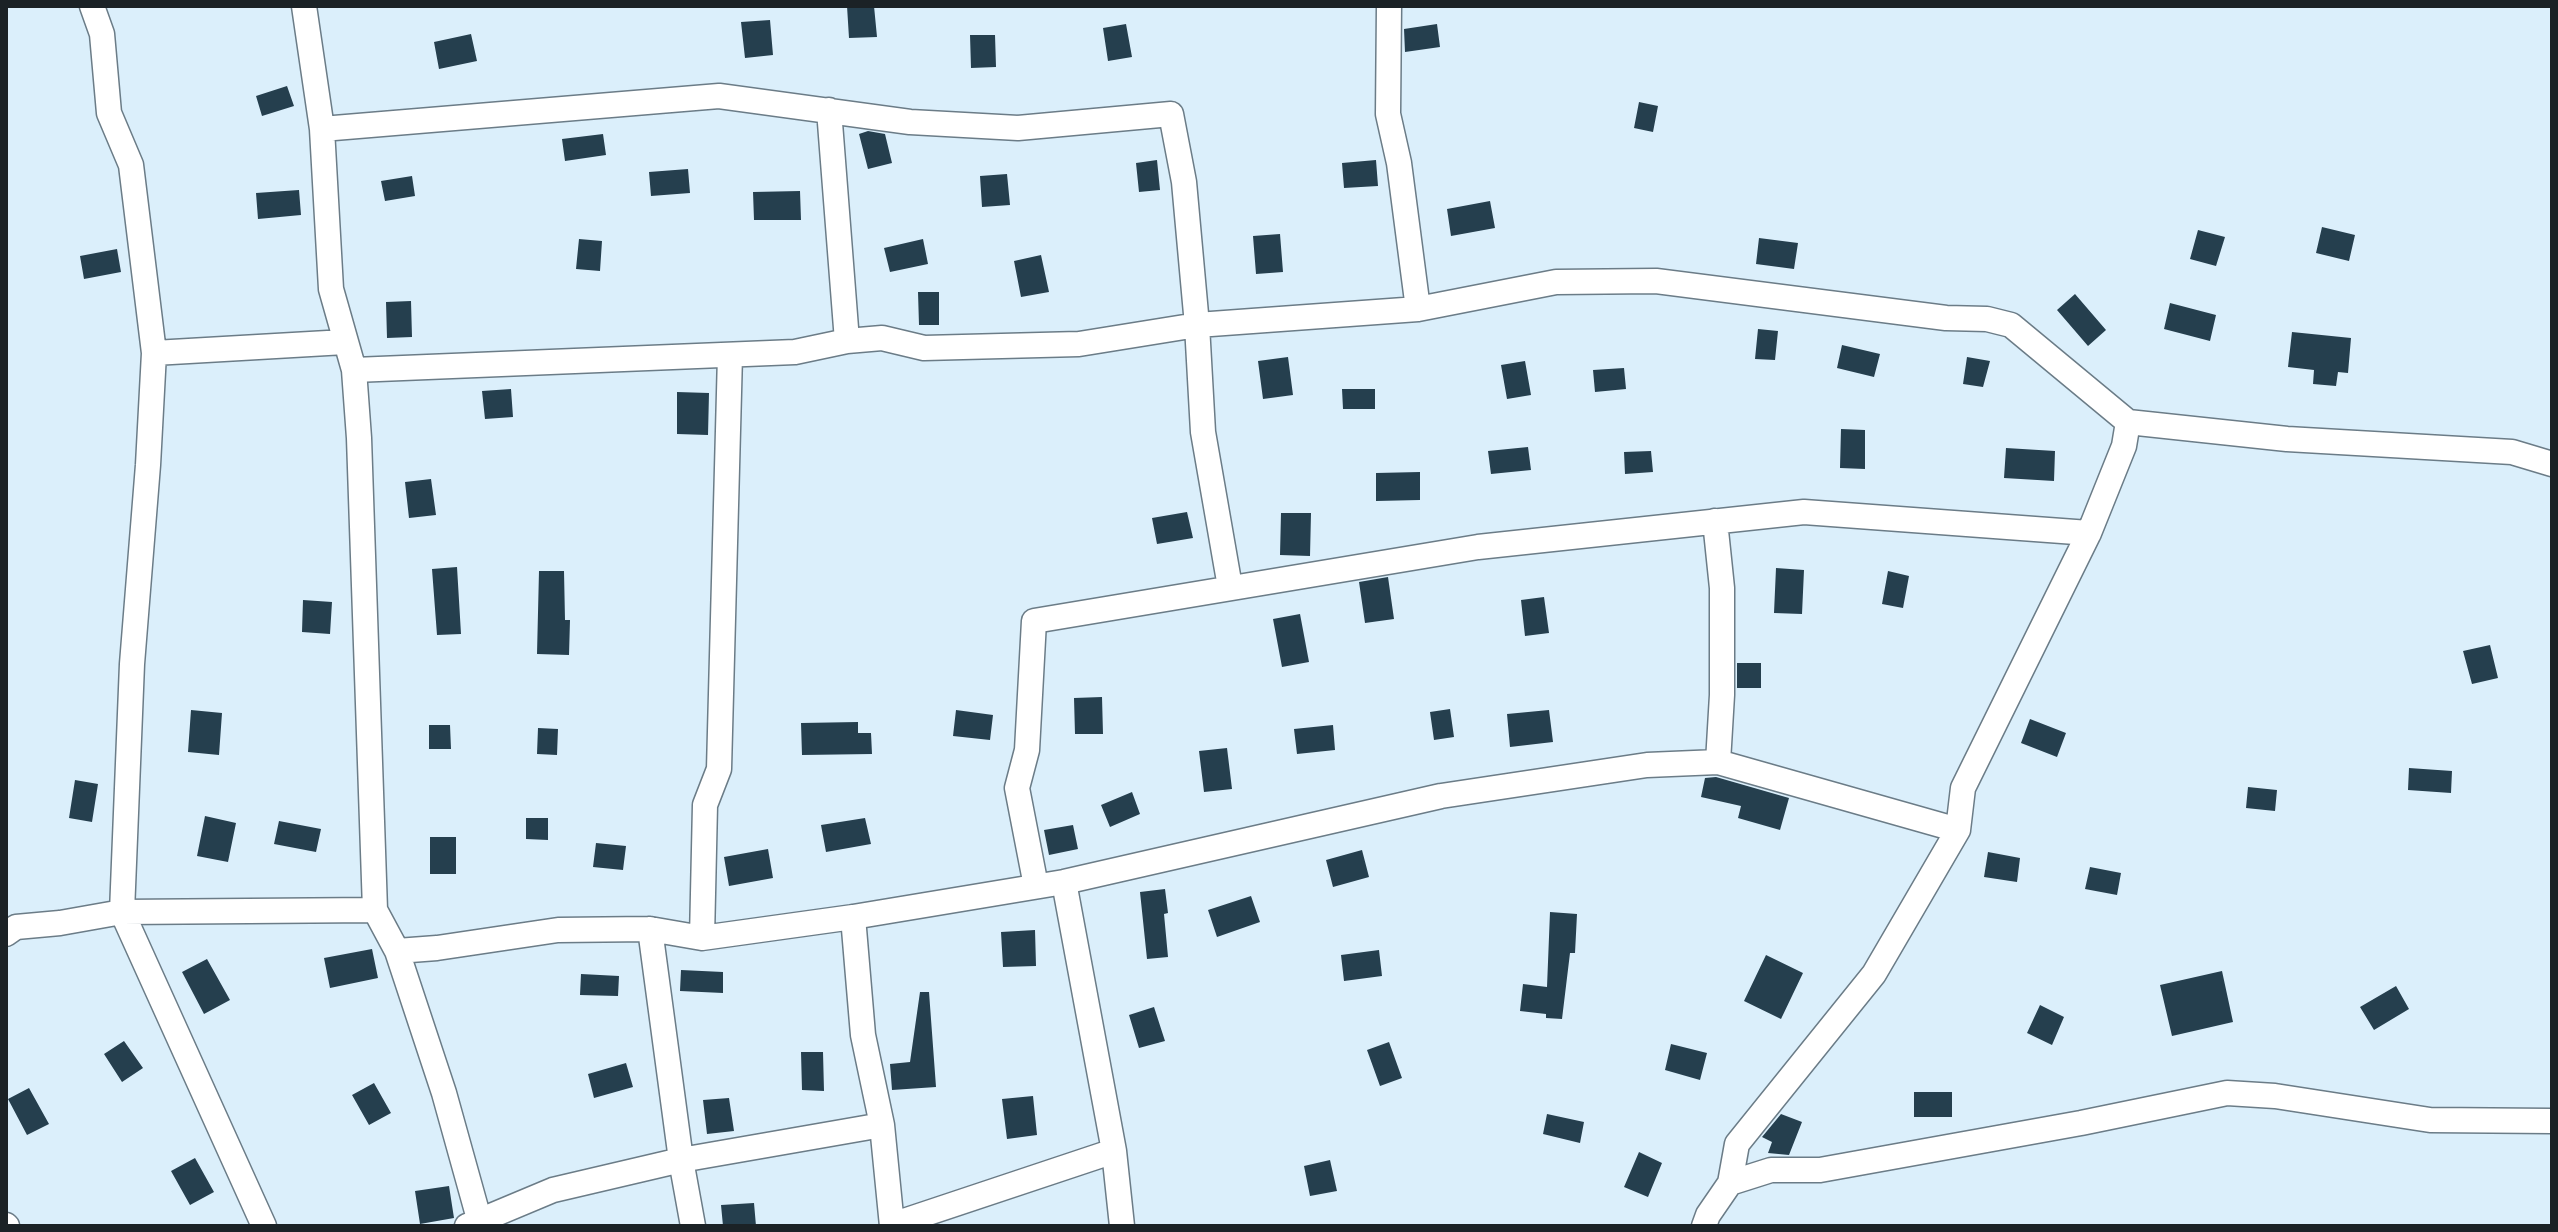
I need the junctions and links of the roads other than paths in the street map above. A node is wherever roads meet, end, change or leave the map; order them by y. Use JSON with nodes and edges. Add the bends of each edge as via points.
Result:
{"nodes":[{"id":1,"x":92,"y":6,"type":"edge"},
{"id":2,"x":304,"y":6,"type":"edge"},
{"id":3,"x":1389,"y":6,"type":"edge"},
{"id":4,"x":829,"y":110,"type":"junction"},
{"id":5,"x":322,"y":129,"type":"junction"},
{"id":6,"x":1418,"y":309,"type":"junction"},
{"id":7,"x":1197,"y":325,"type":"junction"},
{"id":8,"x":847,"y":341,"type":"junction"},
{"id":9,"x":345,"y":342,"type":"junction"},
{"id":10,"x":154,"y":353,"type":"junction"},
{"id":11,"x":730,"y":355,"type":"junction"},
{"id":12,"x":354,"y":370,"type":"junction"},
{"id":13,"x":2128,"y":422,"type":"junction"},
{"id":14,"x":2552,"y":464,"type":"edge"},
{"id":15,"x":1715,"y":521,"type":"junction"},
{"id":16,"x":2089,"y":533,"type":"junction"},
{"id":17,"x":1230,"y":587,"type":"junction"},
{"id":18,"x":1718,"y":762,"type":"junction"},
{"id":19,"x":1958,"y":830,"type":"junction"},
{"id":20,"x":1064,"y":882,"type":"junction"},
{"id":21,"x":1036,"y":886,"type":"junction"},
{"id":22,"x":375,"y":910,"type":"junction"},
{"id":23,"x":122,"y":912,"type":"junction"},
{"id":24,"x":853,"y":917,"type":"junction"},
{"id":25,"x":650,"y":929,"type":"junction"},
{"id":26,"x":6,"y":934,"type":"edge"},
{"id":27,"x":702,"y":938,"type":"junction"},
{"id":28,"x":397,"y":951,"type":"junction"},
{"id":29,"x":2552,"y":1121,"type":"edge"},
{"id":30,"x":882,"y":1125,"type":"junction"},
{"id":31,"x":1114,"y":1151,"type":"junction"},
{"id":32,"x":681,"y":1160,"type":"junction"},
{"id":33,"x":1730,"y":1183,"type":"junction"},
{"id":34,"x":476,"y":1224,"type":"edge"},
{"id":35,"x":892,"y":1225,"type":"edge"},
{"id":36,"x":264,"y":1226,"type":"edge"},
{"id":37,"x":693,"y":1226,"type":"edge"},
{"id":38,"x":1122,"y":1226,"type":"edge"},
{"id":39,"x":1704,"y":1226,"type":"edge"}],
"edges":[{"from":1,"to":10,"type":"street","via":[[102,34],[109,113],[131,165]]},
{"from":2,"to":5,"type":"street"},
{"from":3,"to":6,"type":"street","via":[[1388,114]]},
{"from":4,"to":5,"type":"street","via":[[719,96]]},
{"from":4,"to":7,"type":"street","via":[[910,122],[1018,128],[1171,114],[1184,182]]},
{"from":4,"to":8,"type":"street"},
{"from":5,"to":9,"type":"street","via":[[331,289]]},
{"from":6,"to":7,"type":"street"},
{"from":6,"to":13,"type":"street","via":[[1556,282],[1656,281],[1987,319],[2011,325]]},
{"from":7,"to":8,"type":"street","via":[[1079,344],[924,348],[882,338]]},
{"from":7,"to":17,"type":"street","via":[[1203,432]]},
{"from":8,"to":11,"type":"street","via":[[795,352]]},
{"from":9,"to":10,"type":"street"},
{"from":9,"to":12,"type":"street"},
{"from":10,"to":23,"type":"street","via":[[132,664]]},
{"from":11,"to":12,"type":"street"},
{"from":11,"to":27,"type":"street","via":[[719,769],[705,805]]},
{"from":12,"to":22,"type":"street"},
{"from":13,"to":14,"type":"street","via":[[2287,439],[2512,452]]},
{"from":13,"to":16,"type":"street","via":[[2124,446]]},
{"from":15,"to":16,"type":"street","via":[[1804,512]]},
{"from":15,"to":17,"type":"street","via":[[1478,547]]},
{"from":15,"to":18,"type":"street","via":[[1722,588]]},
{"from":16,"to":19,"type":"street","via":[[1963,788]]},
{"from":17,"to":21,"type":"street","via":[[1034,621],[1027,750],[1017,788]]},
{"from":18,"to":19,"type":"street"},
{"from":18,"to":20,"type":"street","via":[[1647,765],[1441,796]]},
{"from":19,"to":33,"type":"street","via":[[1874,974],[1737,1144]]},
{"from":20,"to":21,"type":"street"},
{"from":20,"to":31,"type":"street"},
{"from":21,"to":24,"type":"street"},
{"from":22,"to":23,"type":"street"},
{"from":22,"to":28,"type":"street"},
{"from":23,"to":26,"type":"street","via":[[16,927]]},
{"from":23,"to":36,"type":"street"},
{"from":24,"to":27,"type":"street"},
{"from":24,"to":30,"type":"street","via":[[863,1035]]},
{"from":25,"to":27,"type":"street"},
{"from":25,"to":28,"type":"street","via":[[558,930]]},
{"from":25,"to":32,"type":"street"},
{"from":28,"to":34,"type":"street","via":[[444,1093]]},
{"from":29,"to":33,"type":"street","via":[[2430,1120],[2227,1093],[1820,1170],[1771,1170]]},
{"from":30,"to":32,"type":"street"},
{"from":30,"to":35,"type":"street"},
{"from":31,"to":35,"type":"street"},
{"from":31,"to":38,"type":"street"},
{"from":32,"to":34,"type":"street","via":[[553,1190]]},
{"from":32,"to":37,"type":"street"},
{"from":33,"to":39,"type":"street"}]}
